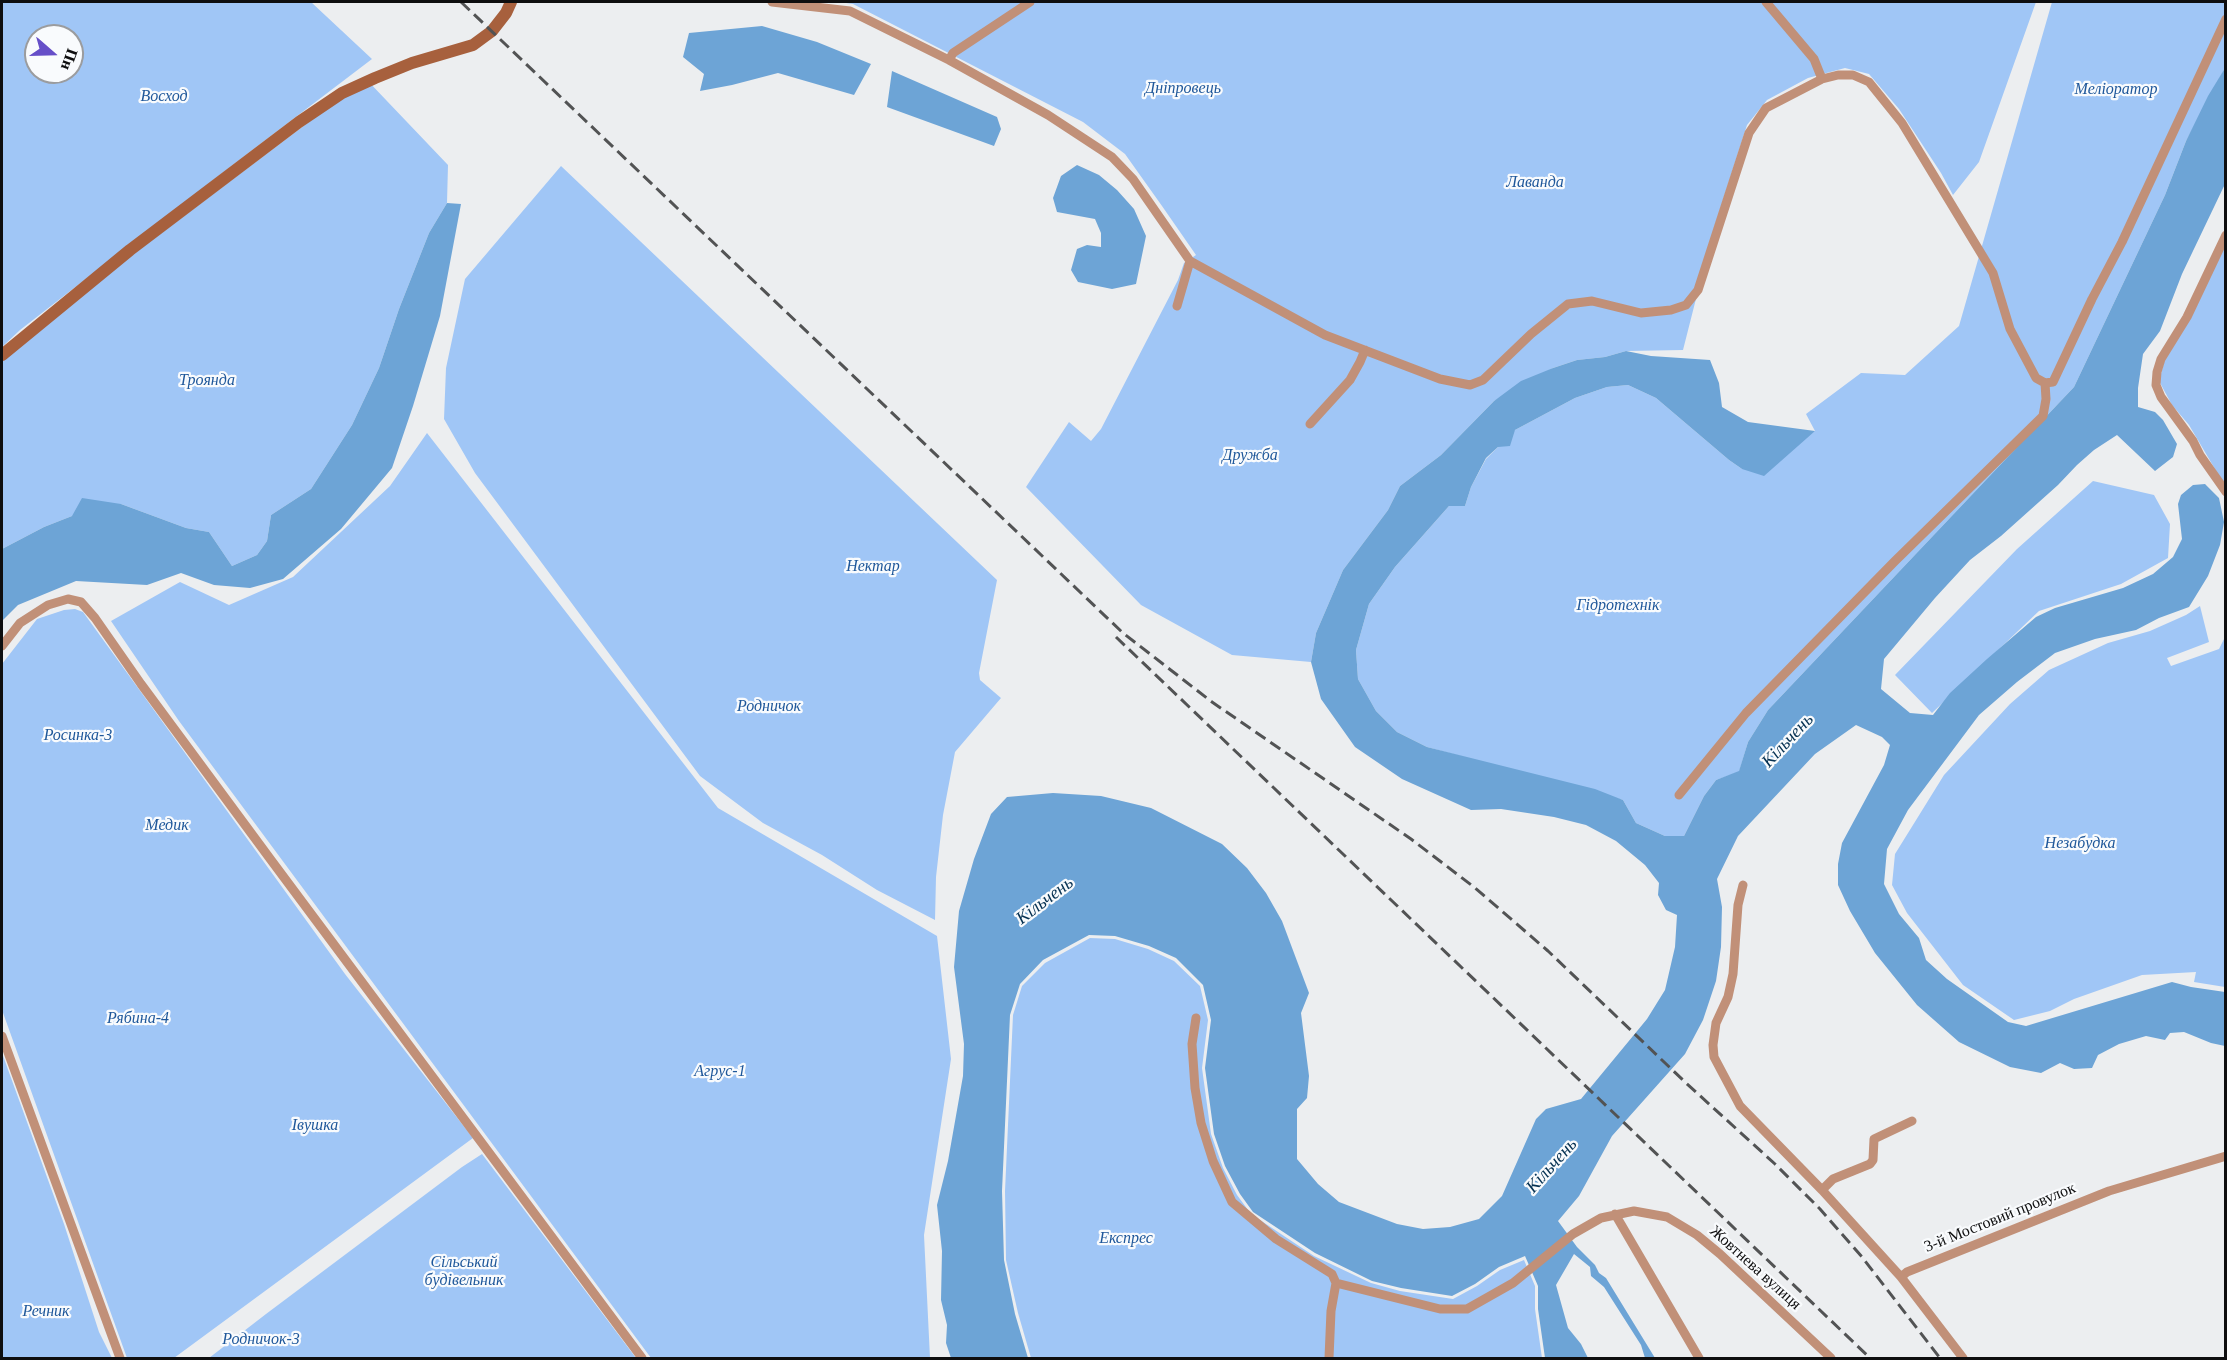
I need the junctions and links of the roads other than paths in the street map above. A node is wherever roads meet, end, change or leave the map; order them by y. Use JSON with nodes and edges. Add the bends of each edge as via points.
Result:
{"nodes":[{"id":1,"x":511,"y":2,"type":"edge"},
{"id":2,"x":772,"y":2,"type":"edge"},
{"id":3,"x":1030,"y":2,"type":"edge"},
{"id":4,"x":1766,"y":2,"type":"edge"},
{"id":5,"x":2226,"y":19,"type":"edge"},
{"id":6,"x":949,"y":60,"type":"junction"},
{"id":7,"x":1822,"y":79,"type":"junction"},
{"id":8,"x":2226,"y":235,"type":"edge"},
{"id":9,"x":1190,"y":261,"type":"junction"},
{"id":10,"x":1177,"y":306,"type":"dead end"},
{"id":11,"x":1365,"y":350,"type":"junction"},
{"id":12,"x":2,"y":355,"type":"edge"},
{"id":13,"x":2045,"y":383,"type":"junction"},
{"id":14,"x":1310,"y":424,"type":"dead end"},
{"id":15,"x":2226,"y":492,"type":"edge"},
{"id":16,"x":2,"y":646,"type":"edge"},
{"id":17,"x":1679,"y":795,"type":"dead end"},
{"id":18,"x":1743,"y":885,"type":"dead end"},
{"id":19,"x":1196,"y":1018,"type":"dead end"},
{"id":20,"x":2,"y":1036,"type":"edge"},
{"id":21,"x":1912,"y":1121,"type":"dead end"},
{"id":22,"x":2226,"y":1156,"type":"edge"},
{"id":23,"x":1822,"y":1190,"type":"junction"},
{"id":24,"x":1615,"y":1214,"type":"junction"},
{"id":25,"x":1901,"y":1277,"type":"junction"},
{"id":26,"x":1336,"y":1283,"type":"junction"},
{"id":27,"x":120,"y":1359,"type":"edge"},
{"id":28,"x":642,"y":1359,"type":"edge"},
{"id":29,"x":1329,"y":1359,"type":"edge"},
{"id":30,"x":1699,"y":1359,"type":"edge"},
{"id":31,"x":1831,"y":1359,"type":"edge"},
{"id":32,"x":1963,"y":1359,"type":"edge"}],
"edges":[{"from":1,"to":12,"type":"street","via":[[492,31],[474,45],[375,78],[342,93],[298,122],[130,250]]},
{"from":2,"to":6,"type":"street","via":[[850,11]]},
{"from":3,"to":6,"type":"street","via":[[953,53]]},
{"from":4,"to":7,"type":"street","via":[[1814,59]]},
{"from":5,"to":13,"type":"street","via":[[2058,375],[2053,382]]},
{"from":6,"to":9,"type":"street","via":[[1048,115],[1112,157],[1133,178]]},
{"from":7,"to":11,"type":"street","via":[[1766,108],[1749,133],[1698,290],[1686,305],[1641,313],[1592,301],[1568,304],[1484,380],[1470,385],[1440,379]]},
{"from":7,"to":13,"type":"street","via":[[1853,75],[1869,82],[1902,123],[1993,273],[2010,329],[2036,378]]},
{"from":8,"to":15,"type":"street","via":[[2187,317],[2161,359],[2156,386]]},
{"from":9,"to":10,"type":"street"},
{"from":9,"to":11,"type":"street","via":[[1325,335]]},
{"from":11,"to":14,"type":"street","via":[[1350,380]]},
{"from":13,"to":17,"type":"street","via":[[2043,417],[1746,713]]},
{"from":16,"to":28,"type":"street","via":[[20,623],[48,605],[68,599],[81,602]]},
{"from":18,"to":23,"type":"street","via":[[1734,974],[1716,1023],[1714,1057],[1740,1106]]},
{"from":19,"to":26,"type":"street","via":[[1192,1044],[1201,1123],[1232,1202],[1276,1239],[1332,1274]]},
{"from":20,"to":27,"type":"street"},
{"from":21,"to":23,"type":"street","via":[[1874,1139],[1870,1164],[1833,1179]]},
{"from":22,"to":25,"type":"street","name":"3-й Мостовий провулок","via":[[2109,1191]]},
{"from":23,"to":25,"type":"street"},
{"from":24,"to":26,"type":"street","via":[[1573,1234],[1521,1277],[1467,1309],[1440,1309]]},
{"from":24,"to":30,"type":"street"},
{"from":24,"to":31,"type":"street","name":"Жовтнева вулиця","via":[[1634,1211],[1667,1217],[1697,1235]]},
{"from":25,"to":32,"type":"street"},
{"from":26,"to":29,"type":"street"}]}
